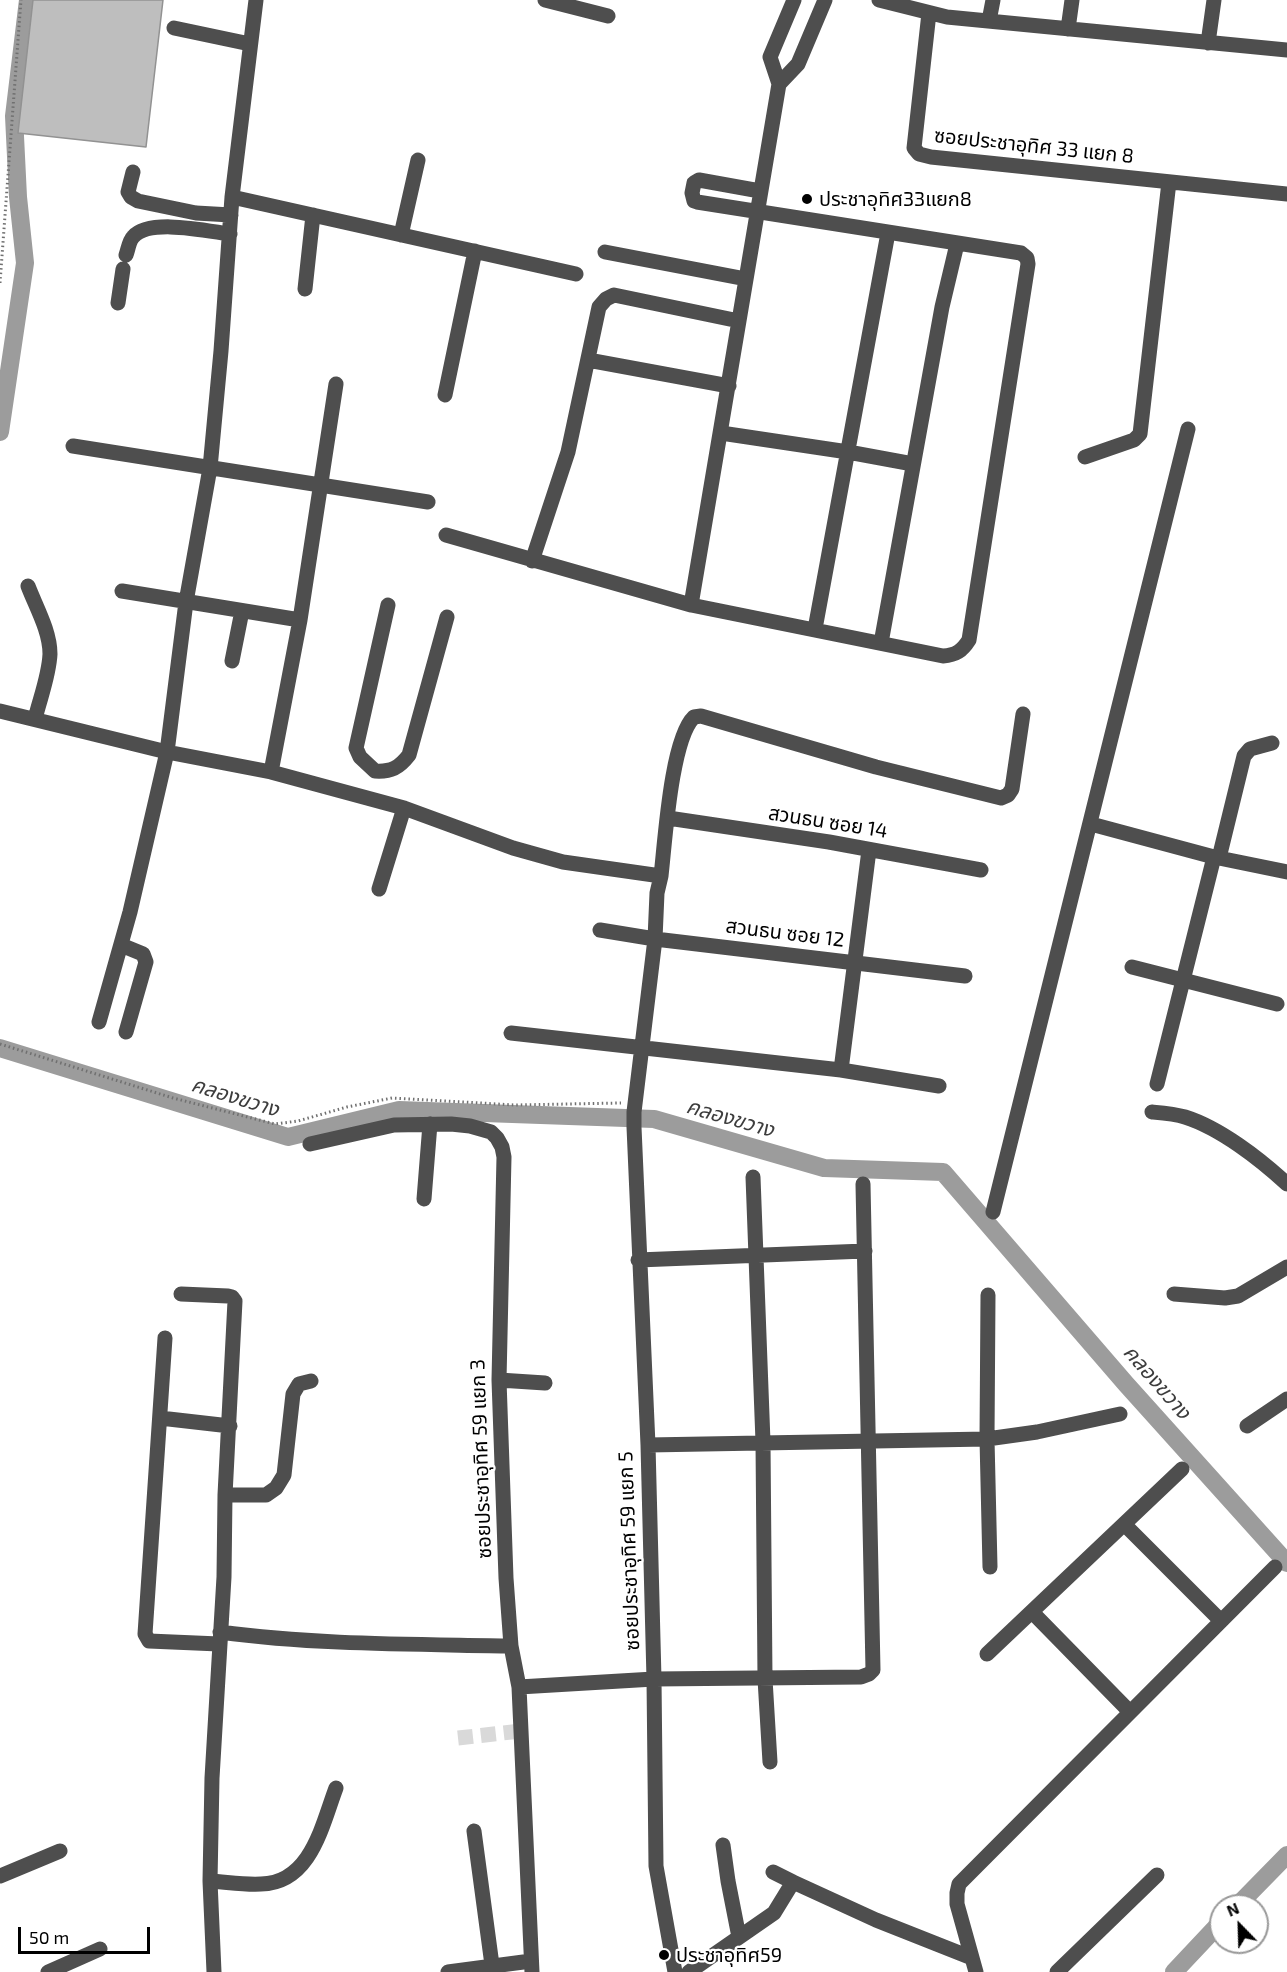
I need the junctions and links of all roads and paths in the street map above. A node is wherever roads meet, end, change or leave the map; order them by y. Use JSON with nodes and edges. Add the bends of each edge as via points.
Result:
{"nodes":[{"id":1,"x":21,"y":0,"type":"edge"},
{"id":2,"x":255,"y":0,"type":"edge"},
{"id":3,"x":545,"y":0,"type":"edge"},
{"id":4,"x":794,"y":0,"type":"edge"},
{"id":5,"x":825,"y":0,"type":"edge"},
{"id":6,"x":879,"y":0,"type":"edge"},
{"id":7,"x":993,"y":0,"type":"edge"},
{"id":8,"x":1072,"y":0,"type":"edge"},
{"id":9,"x":1214,"y":0,"type":"edge"},
{"id":10,"x":929,"y":13,"type":"junction"},
{"id":11,"x":608,"y":16,"type":"dead end"},
{"id":12,"x":989,"y":21,"type":"junction"},
{"id":13,"x":174,"y":28,"type":"dead end"},
{"id":14,"x":1068,"y":29,"type":"junction"},
{"id":15,"x":1208,"y":43,"type":"junction"},
{"id":16,"x":250,"y":44,"type":"junction"},
{"id":17,"x":1287,"y":50,"type":"edge"},
{"id":18,"x":779,"y":84,"type":"junction"},
{"id":19,"x":418,"y":160,"type":"dead end"},
{"id":20,"x":133,"y":172,"type":"dead end"},
{"id":21,"x":1169,"y":182,"type":"junction"},
{"id":22,"x":760,"y":191,"type":"junction"},
{"id":23,"x":1287,"y":194,"type":"edge"},
{"id":24,"x":232,"y":197,"type":"junction"},
{"id":25,"x":757,"y":210,"type":"junction"},
{"id":26,"x":231,"y":215,"type":"junction"},
{"id":27,"x":313,"y":215,"type":"junction"},
{"id":28,"x":0,"y":226,"type":"edge"},
{"id":29,"x":5,"y":226,"type":"junction"},
{"id":30,"x":888,"y":233,"type":"junction"},
{"id":31,"x":230,"y":234,"type":"junction"},
{"id":32,"x":401,"y":235,"type":"junction"},
{"id":33,"x":957,"y":244,"type":"junction"},
{"id":34,"x":475,"y":251,"type":"junction"},
{"id":35,"x":605,"y":252,"type":"dead end"},
{"id":36,"x":576,"y":274,"type":"dead end"},
{"id":37,"x":746,"y":279,"type":"junction"},
{"id":38,"x":0,"y":283,"type":"edge"},
{"id":39,"x":305,"y":289,"type":"dead end"},
{"id":40,"x":118,"y":303,"type":"dead end"},
{"id":41,"x":740,"y":321,"type":"junction"},
{"id":42,"x":588,"y":360,"type":"junction"},
{"id":43,"x":336,"y":384,"type":"dead end"},
{"id":44,"x":729,"y":386,"type":"junction"},
{"id":45,"x":446,"y":395,"type":"dead end"},
{"id":46,"x":1188,"y":429,"type":"dead end"},
{"id":47,"x":721,"y":433,"type":"junction"},
{"id":48,"x":73,"y":446,"type":"dead end"},
{"id":49,"x":848,"y":452,"type":"junction"},
{"id":50,"x":1085,"y":457,"type":"dead end"},
{"id":51,"x":913,"y":464,"type":"junction"},
{"id":52,"x":210,"y":468,"type":"junction"},
{"id":53,"x":320,"y":485,"type":"junction"},
{"id":54,"x":428,"y":502,"type":"dead end"},
{"id":55,"x":446,"y":535,"type":"dead end"},
{"id":56,"x":532,"y":561,"type":"junction"},
{"id":57,"x":28,"y":586,"type":"dead end"},
{"id":58,"x":122,"y":591,"type":"dead end"},
{"id":59,"x":186,"y":602,"type":"junction"},
{"id":60,"x":388,"y":605,"type":"dead end"},
{"id":61,"x":691,"y":605,"type":"junction"},
{"id":62,"x":242,"y":611,"type":"junction"},
{"id":63,"x":447,"y":617,"type":"dead end"},
{"id":64,"x":300,"y":620,"type":"junction"},
{"id":65,"x":815,"y":629,"type":"junction"},
{"id":66,"x":881,"y":643,"type":"junction"},
{"id":67,"x":232,"y":661,"type":"dead end"},
{"id":68,"x":0,"y":711,"type":"edge"},
{"id":69,"x":1023,"y":714,"type":"dead end"},
{"id":70,"x":35,"y":719,"type":"junction"},
{"id":71,"x":1272,"y":743,"type":"dead end"},
{"id":72,"x":167,"y":752,"type":"junction"},
{"id":73,"x":271,"y":771,"type":"junction"},
{"id":74,"x":375,"y":771,"type":"junction"},
{"id":75,"x":365,"y":797,"type":"junction"},
{"id":76,"x":404,"y":808,"type":"junction"},
{"id":77,"x":668,"y":818,"type":"junction"},
{"id":78,"x":1091,"y":824,"type":"junction"},
{"id":79,"x":869,"y":850,"type":"junction"},
{"id":80,"x":1216,"y":858,"type":"junction"},
{"id":81,"x":981,"y":870,"type":"dead end"},
{"id":82,"x":1287,"y":872,"type":"edge"},
{"id":83,"x":661,"y":876,"type":"junction"},
{"id":84,"x":379,"y":889,"type":"dead end"},
{"id":85,"x":600,"y":930,"type":"dead end"},
{"id":86,"x":655,"y":939,"type":"junction"},
{"id":87,"x":121,"y":945,"type":"junction"},
{"id":88,"x":856,"y":963,"type":"junction"},
{"id":89,"x":1132,"y":967,"type":"dead end"},
{"id":90,"x":965,"y":976,"type":"dead end"},
{"id":91,"x":1184,"y":979,"type":"junction"},
{"id":92,"x":1276,"y":1004,"type":"dead end"},
{"id":93,"x":99,"y":1022,"type":"dead end"},
{"id":94,"x":126,"y":1032,"type":"dead end"},
{"id":95,"x":511,"y":1033,"type":"dead end"},
{"id":96,"x":0,"y":1044,"type":"edge"},
{"id":97,"x":641,"y":1048,"type":"junction"},
{"id":98,"x":841,"y":1070,"type":"junction"},
{"id":99,"x":1157,"y":1084,"type":"dead end"},
{"id":100,"x":939,"y":1086,"type":"dead end"},
{"id":101,"x":1152,"y":1112,"type":"dead end"},
{"id":102,"x":634,"y":1114,"type":"junction"},
{"id":103,"x":430,"y":1124,"type":"junction"},
{"id":104,"x":310,"y":1144,"type":"dead end"},
{"id":105,"x":753,"y":1177,"type":"dead end"},
{"id":106,"x":863,"y":1184,"type":"dead end"},
{"id":107,"x":1287,"y":1184,"type":"edge"},
{"id":108,"x":424,"y":1199,"type":"dead end"},
{"id":109,"x":993,"y":1212,"type":"dead end"},
{"id":110,"x":865,"y":1251,"type":"junction"},
{"id":111,"x":756,"y":1256,"type":"junction"},
{"id":112,"x":638,"y":1260,"type":"junction"},
{"id":113,"x":1287,"y":1267,"type":"edge"},
{"id":114,"x":181,"y":1294,"type":"dead end"},
{"id":115,"x":1174,"y":1294,"type":"dead end"},
{"id":116,"x":988,"y":1295,"type":"dead end"},
{"id":117,"x":165,"y":1338,"type":"dead end"},
{"id":118,"x":499,"y":1380,"type":"junction"},
{"id":119,"x":311,"y":1381,"type":"dead end"},
{"id":120,"x":545,"y":1383,"type":"dead end"},
{"id":121,"x":1287,"y":1399,"type":"edge"},
{"id":122,"x":1120,"y":1414,"type":"dead end"},
{"id":123,"x":160,"y":1418,"type":"junction"},
{"id":124,"x":230,"y":1426,"type":"junction"},
{"id":125,"x":1247,"y":1426,"type":"dead end"},
{"id":126,"x":987,"y":1439,"type":"junction"},
{"id":127,"x":868,"y":1441,"type":"junction"},
{"id":128,"x":763,"y":1442,"type":"junction"},
{"id":129,"x":648,"y":1445,"type":"junction"},
{"id":130,"x":1182,"y":1469,"type":"dead end"},
{"id":131,"x":225,"y":1495,"type":"junction"},
{"id":132,"x":1125,"y":1525,"type":"junction"},
{"id":133,"x":990,"y":1566,"type":"dead end"},
{"id":134,"x":1275,"y":1567,"type":"dead end"},
{"id":135,"x":1032,"y":1613,"type":"junction"},
{"id":136,"x":1221,"y":1621,"type":"junction"},
{"id":137,"x":220,"y":1638,"type":"junction"},
{"id":138,"x":511,"y":1646,"type":"junction"},
{"id":139,"x":987,"y":1654,"type":"dead end"},
{"id":140,"x":654,"y":1679,"type":"junction"},
{"id":141,"x":765,"y":1679,"type":"junction"},
{"id":142,"x":519,"y":1688,"type":"junction"},
{"id":143,"x":1130,"y":1712,"type":"junction"},
{"id":144,"x":770,"y":1762,"type":"dead end"},
{"id":145,"x":336,"y":1788,"type":"dead end"},
{"id":146,"x":474,"y":1831,"type":"dead end"},
{"id":147,"x":723,"y":1845,"type":"dead end"},
{"id":148,"x":60,"y":1851,"type":"dead end"},
{"id":149,"x":773,"y":1872,"type":"dead end"},
{"id":150,"x":1157,"y":1875,"type":"dead end"},
{"id":151,"x":0,"y":1876,"type":"edge"},
{"id":152,"x":210,"y":1881,"type":"junction"},
{"id":153,"x":793,"y":1882,"type":"junction"},
{"id":154,"x":739,"y":1937,"type":"junction"},
{"id":155,"x":100,"y":1949,"type":"dead end"},
{"id":156,"x":492,"y":1965,"type":"junction"},
{"id":157,"x":974,"y":1965,"type":"edge"},
{"id":158,"x":531,"y":1966,"type":"edge"},
{"id":159,"x":48,"y":1972,"type":"edge"},
{"id":160,"x":214,"y":1972,"type":"edge"},
{"id":161,"x":448,"y":1972,"type":"edge"},
{"id":162,"x":675,"y":1972,"type":"edge"},
{"id":163,"x":689,"y":1972,"type":"edge"},
{"id":164,"x":1057,"y":1972,"type":"edge"}],
"edges":[{"from":1,"to":29,"type":"path"},
{"from":2,"to":16,"type":"street"},
{"from":3,"to":11,"type":"street"},
{"from":4,"to":18,"type":"street","via":[[770,57]]},
{"from":5,"to":18,"type":"street","via":[[798,64]]},
{"from":6,"to":10,"type":"street"},
{"from":7,"to":12,"type":"street"},
{"from":8,"to":14,"type":"street"},
{"from":9,"to":15,"type":"street"},
{"from":10,"to":12,"type":"street"},
{"from":10,"to":21,"type":"street","name":"ซอยประชาอุทิศ 33 แยก 8","via":[[914,148],[919,154]]},
{"from":12,"to":14,"type":"street"},
{"from":13,"to":16,"type":"street"},
{"from":14,"to":15,"type":"street"},
{"from":15,"to":17,"type":"street"},
{"from":16,"to":24,"type":"street"},
{"from":18,"to":22,"type":"street"},
{"from":19,"to":32,"type":"street"},
{"from":20,"to":26,"type":"street","via":[[128,192],[138,201],[196,213]]},
{"from":21,"to":23,"type":"street","name":"ซอยประชาอุทิศ 33 แยก 8"},
{"from":21,"to":50,"type":"street","via":[[1140,435]]},
{"from":22,"to":25,"type":"street"},
{"from":22,"to":25,"type":"street","via":[[699,180],[692,188],[692,198],[697,202]]},
{"from":24,"to":26,"type":"street"},
{"from":24,"to":27,"type":"street"},
{"from":25,"to":30,"type":"street"},
{"from":25,"to":37,"type":"street"},
{"from":26,"to":31,"type":"street"},
{"from":27,"to":32,"type":"street"},
{"from":27,"to":39,"type":"street"},
{"from":28,"to":29,"type":"path"},
{"from":29,"to":38,"type":"path"},
{"from":30,"to":33,"type":"street"},
{"from":30,"to":49,"type":"street"},
{"from":31,"to":40,"type":"street","via":[[147,228],[133,237],[124,262]]},
{"from":31,"to":52,"type":"street"},
{"from":32,"to":34,"type":"street"},
{"from":33,"to":51,"type":"street"},
{"from":33,"to":66,"type":"street","via":[[1021,254],[1028,264],[969,640],[963,649],[943,656]]},
{"from":34,"to":36,"type":"street"},
{"from":34,"to":45,"type":"street"},
{"from":35,"to":37,"type":"street"},
{"from":37,"to":41,"type":"street"},
{"from":41,"to":42,"type":"street","via":[[614,295],[599,307]]},
{"from":41,"to":44,"type":"street"},
{"from":42,"to":44,"type":"street"},
{"from":42,"to":56,"type":"street","via":[[568,452]]},
{"from":43,"to":53,"type":"street"},
{"from":44,"to":47,"type":"street"},
{"from":46,"to":78,"type":"street"},
{"from":47,"to":49,"type":"street"},
{"from":47,"to":61,"type":"street"},
{"from":48,"to":52,"type":"street"},
{"from":49,"to":51,"type":"street"},
{"from":49,"to":65,"type":"street"},
{"from":51,"to":66,"type":"street"},
{"from":52,"to":53,"type":"street"},
{"from":52,"to":59,"type":"street"},
{"from":53,"to":54,"type":"street"},
{"from":53,"to":64,"type":"street"},
{"from":55,"to":56,"type":"street"},
{"from":56,"to":61,"type":"street"},
{"from":57,"to":70,"type":"street","via":[[50,652]]},
{"from":58,"to":59,"type":"street"},
{"from":59,"to":62,"type":"street"},
{"from":59,"to":72,"type":"street"},
{"from":60,"to":74,"type":"street","via":[[356,748]]},
{"from":61,"to":65,"type":"street"},
{"from":62,"to":64,"type":"street"},
{"from":62,"to":67,"type":"street"},
{"from":63,"to":74,"type":"street","via":[[409,755],[397,769]]},
{"from":64,"to":73,"type":"street"},
{"from":65,"to":66,"type":"street"},
{"from":68,"to":70,"type":"street"},
{"from":69,"to":77,"type":"street","name":"ซอยประชาอุทิศ 59 แยก 5","via":[[1012,789],[1000,798],[696,716],[685,728]]},
{"from":70,"to":72,"type":"street"},
{"from":71,"to":80,"type":"street","via":[[1250,749],[1244,756]]},
{"from":72,"to":73,"type":"street"},
{"from":72,"to":87,"type":"street"},
{"from":73,"to":75,"type":"street"},
{"from":74,"to":75,"type":"street"},
{"from":75,"to":76,"type":"street"},
{"from":76,"to":83,"type":"street","via":[[563,862]]},
{"from":76,"to":84,"type":"street"},
{"from":77,"to":79,"type":"street","name":"สวนธน ซอย 14"},
{"from":77,"to":83,"type":"street","name":"ซอยประชาอุทิศ 59 แยก 5"},
{"from":78,"to":80,"type":"street"},
{"from":78,"to":109,"type":"street"},
{"from":79,"to":81,"type":"street","name":"สวนธน ซอย 14"},
{"from":79,"to":88,"type":"street"},
{"from":80,"to":82,"type":"street"},
{"from":80,"to":91,"type":"street"},
{"from":83,"to":86,"type":"street","name":"ซอยประชาอุทิศ 59 แยก 5"},
{"from":85,"to":86,"type":"street","name":"สวนธน ซอย 12"},
{"from":86,"to":88,"type":"street","name":"สวนธน ซอย 12"},
{"from":86,"to":97,"type":"street","name":"ซอยประชาอุทิศ 59 แยก 5"},
{"from":87,"to":93,"type":"street"},
{"from":87,"to":94,"type":"street","via":[[143,954],[146,962]]},
{"from":88,"to":90,"type":"street","name":"สวนธน ซอย 12"},
{"from":88,"to":98,"type":"street"},
{"from":89,"to":91,"type":"street"},
{"from":91,"to":92,"type":"street"},
{"from":91,"to":99,"type":"street"},
{"from":95,"to":97,"type":"street"},
{"from":96,"to":102,"type":"path","via":[[173,1098],[275,1124],[392,1098]]},
{"from":97,"to":98,"type":"street"},
{"from":97,"to":102,"type":"street","name":"ซอยประชาอุทิศ 59 แยก 5"},
{"from":98,"to":100,"type":"street"},
{"from":101,"to":107,"type":"street","via":[[1185,1117],[1222,1135]]},
{"from":102,"to":112,"type":"street","name":"ซอยประชาอุทิศ 59 แยก 5"},
{"from":103,"to":104,"type":"street","name":"ซอยประชาอุทิศ 59 แยก 3","via":[[394,1125]]},
{"from":103,"to":108,"type":"street"},
{"from":103,"to":118,"type":"street","name":"ซอยประชาอุทิศ 59 แยก 3","via":[[470,1126],[491,1132],[502,1147]]},
{"from":105,"to":111,"type":"street"},
{"from":106,"to":110,"type":"street"},
{"from":110,"to":111,"type":"street"},
{"from":110,"to":127,"type":"street"},
{"from":111,"to":112,"type":"street"},
{"from":111,"to":128,"type":"street"},
{"from":112,"to":129,"type":"street","name":"ซอยประชาอุทิศ 59 แยก 5"},
{"from":113,"to":115,"type":"street","via":[[1238,1296]]},
{"from":114,"to":124,"type":"street","via":[[228,1296],[236,1301]]},
{"from":116,"to":126,"type":"street"},
{"from":117,"to":123,"type":"street"},
{"from":118,"to":120,"type":"street"},
{"from":118,"to":138,"type":"street","name":"ซอยประชาอุทิศ 59 แยก 3"},
{"from":119,"to":131,"type":"street","via":[[299,1384],[293,1394],[284,1475],[276,1488],[266,1495]]},
{"from":121,"to":125,"type":"street"},
{"from":122,"to":126,"type":"street"},
{"from":123,"to":124,"type":"street"},
{"from":123,"to":137,"type":"street","via":[[145,1634],[149,1641]]},
{"from":124,"to":131,"type":"street"},
{"from":126,"to":127,"type":"street"},
{"from":126,"to":133,"type":"street"},
{"from":127,"to":128,"type":"street"},
{"from":127,"to":141,"type":"street","via":[[873,1670],[861,1677]]},
{"from":128,"to":129,"type":"street"},
{"from":128,"to":141,"type":"street"},
{"from":129,"to":140,"type":"street","name":"ซอยประชาอุทิศ 59 แยก 5"},
{"from":130,"to":132,"type":"street"},
{"from":131,"to":137,"type":"street"},
{"from":132,"to":135,"type":"street"},
{"from":132,"to":136,"type":"street"},
{"from":134,"to":136,"type":"street"},
{"from":135,"to":139,"type":"street"},
{"from":135,"to":143,"type":"street"},
{"from":136,"to":143,"type":"street"},
{"from":137,"to":138,"type":"street"},
{"from":137,"to":152,"type":"street"},
{"from":138,"to":142,"type":"street","name":"ซอยประชาอุทิศ 59 แยก 3"},
{"from":140,"to":141,"type":"street"},
{"from":140,"to":142,"type":"street"},
{"from":140,"to":162,"type":"street","name":"ซอยประชาอุทิศ 59 แยก 5","via":[[656,1866]]},
{"from":141,"to":144,"type":"street"},
{"from":142,"to":158,"type":"street","name":"ซอยประชาอุทิศ 59 แยก 3"},
{"from":143,"to":157,"type":"street","via":[[959,1884],[957,1904]]},
{"from":145,"to":152,"type":"street","via":[[310,1855],[294,1872],[263,1884]]},
{"from":146,"to":156,"type":"street"},
{"from":147,"to":154,"type":"street"},
{"from":148,"to":151,"type":"street"},
{"from":149,"to":153,"type":"street"},
{"from":150,"to":164,"type":"street"},
{"from":152,"to":160,"type":"street"},
{"from":153,"to":154,"type":"street","via":[[774,1913]]},
{"from":153,"to":157,"type":"street"},
{"from":154,"to":163,"type":"street"},
{"from":155,"to":159,"type":"street"},
{"from":156,"to":158,"type":"street"},
{"from":156,"to":161,"type":"street"}]}
